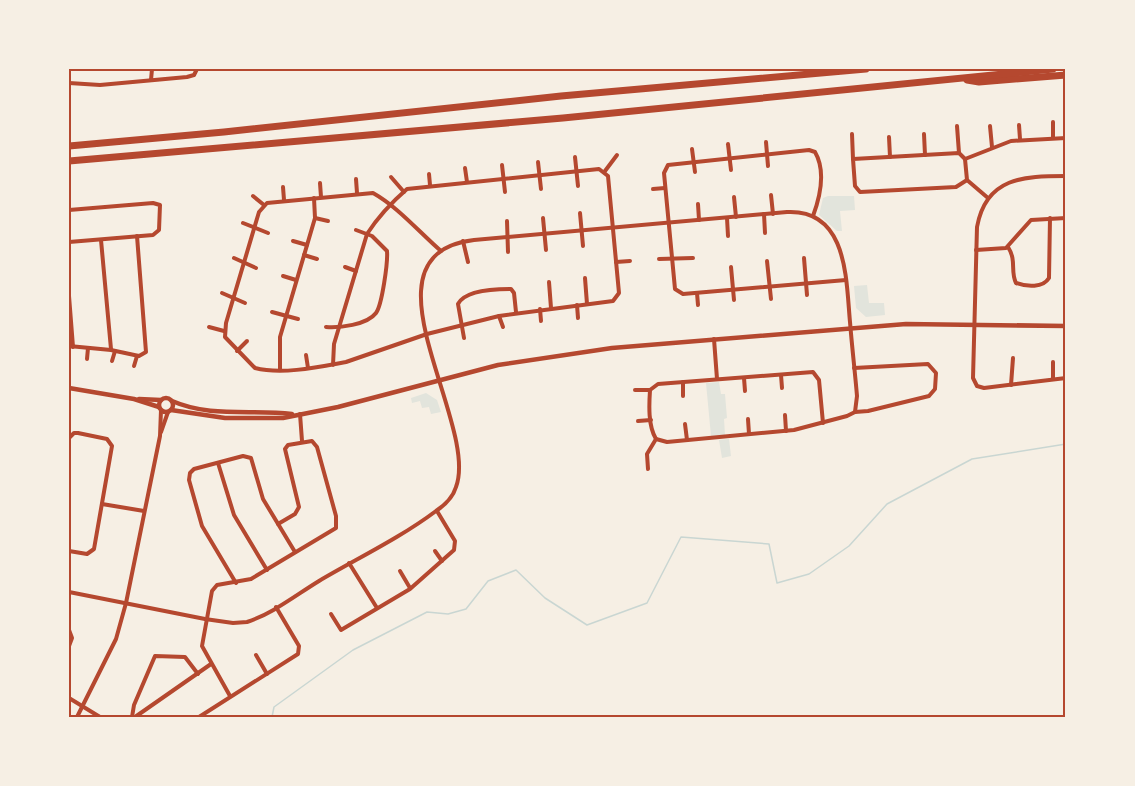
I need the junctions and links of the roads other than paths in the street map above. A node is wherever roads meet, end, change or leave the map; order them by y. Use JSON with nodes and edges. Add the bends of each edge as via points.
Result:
{"nodes":[{"id":1,"x":152,"y":69,"type":"edge"},
{"id":2,"x":197,"y":69,"type":"edge"},
{"id":3,"x":866,"y":69,"type":"edge"},
{"id":4,"x":1053,"y":69,"type":"edge"},
{"id":5,"x":1066,"y":75,"type":"edge"},
{"id":6,"x":958,"y":78,"type":"junction"},
{"id":7,"x":151,"y":80,"type":"junction"},
{"id":8,"x":69,"y":83,"type":"edge"},
{"id":9,"x":1053,"y":122,"type":"dead end"},
{"id":10,"x":1019,"y":125,"type":"dead end"},
{"id":11,"x":957,"y":126,"type":"dead end"},
{"id":12,"x":990,"y":126,"type":"dead end"},
{"id":13,"x":924,"y":134,"type":"dead end"},
{"id":14,"x":852,"y":135,"type":"dead end"},
{"id":15,"x":889,"y":137,"type":"dead end"},
{"id":16,"x":1053,"y":138,"type":"junction"},
{"id":17,"x":1066,"y":138,"type":"edge"},
{"id":18,"x":1020,"y":139,"type":"junction"},
{"id":19,"x":765,"y":142,"type":"dead end"},
{"id":20,"x":728,"y":144,"type":"dead end"},
{"id":21,"x":69,"y":146,"type":"edge"},
{"id":22,"x":992,"y":147,"type":"junction"},
{"id":23,"x":692,"y":149,"type":"dead end"},
{"id":24,"x":959,"y":153,"type":"junction"},
{"id":25,"x":767,"y":154,"type":"junction"},
{"id":26,"x":617,"y":155,"type":"dead end"},
{"id":27,"x":926,"y":155,"type":"junction"},
{"id":28,"x":575,"y":157,"type":"dead end"},
{"id":29,"x":890,"y":157,"type":"junction"},
{"id":30,"x":730,"y":158,"type":"junction"},
{"id":31,"x":854,"y":159,"type":"junction"},
{"id":32,"x":965,"y":159,"type":"junction"},
{"id":33,"x":69,"y":161,"type":"edge"},
{"id":34,"x":693,"y":161,"type":"junction"},
{"id":35,"x":538,"y":162,"type":"dead end"},
{"id":36,"x":502,"y":165,"type":"dead end"},
{"id":37,"x":768,"y":166,"type":"dead end"},
{"id":38,"x":465,"y":168,"type":"dead end"},
{"id":39,"x":731,"y":170,"type":"dead end"},
{"id":40,"x":605,"y":171,"type":"junction"},
{"id":41,"x":576,"y":172,"type":"junction"},
{"id":42,"x":694,"y":172,"type":"dead end"},
{"id":43,"x":429,"y":174,"type":"dead end"},
{"id":44,"x":540,"y":175,"type":"junction"},
{"id":45,"x":1066,"y":176,"type":"edge"},
{"id":46,"x":391,"y":177,"type":"dead end"},
{"id":47,"x":503,"y":178,"type":"junction"},
{"id":48,"x":356,"y":179,"type":"dead end"},
{"id":49,"x":967,"y":180,"type":"junction"},
{"id":50,"x":467,"y":182,"type":"junction"},
{"id":51,"x":320,"y":183,"type":"dead end"},
{"id":52,"x":430,"y":185,"type":"junction"},
{"id":53,"x":578,"y":186,"type":"dead end"},
{"id":54,"x":283,"y":187,"type":"dead end"},
{"id":55,"x":665,"y":188,"type":"junction"},
{"id":56,"x":541,"y":189,"type":"dead end"},
{"id":57,"x":653,"y":189,"type":"dead end"},
{"id":58,"x":404,"y":192,"type":"junction"},
{"id":59,"x":505,"y":192,"type":"dead end"},
{"id":60,"x":357,"y":193,"type":"junction"},
{"id":61,"x":771,"y":195,"type":"dead end"},
{"id":62,"x":253,"y":196,"type":"dead end"},
{"id":63,"x":321,"y":197,"type":"junction"},
{"id":64,"x":314,"y":198,"type":"junction"},
{"id":65,"x":734,"y":198,"type":"dead end"},
{"id":66,"x":988,"y":198,"type":"junction"},
{"id":67,"x":284,"y":200,"type":"junction"},
{"id":68,"x":698,"y":204,"type":"dead end"},
{"id":69,"x":264,"y":205,"type":"junction"},
{"id":70,"x":390,"y":206,"type":"junction"},
{"id":71,"x":69,"y":210,"type":"edge"},
{"id":72,"x":580,"y":213,"type":"dead end"},
{"id":73,"x":764,"y":214,"type":"junction"},
{"id":74,"x":772,"y":214,"type":"junction"},
{"id":75,"x":813,"y":216,"type":"junction"},
{"id":76,"x":736,"y":217,"type":"junction"},
{"id":77,"x":315,"y":218,"type":"junction"},
{"id":78,"x":543,"y":218,"type":"dead end"},
{"id":79,"x":727,"y":218,"type":"junction"},
{"id":80,"x":1050,"y":218,"type":"junction"},
{"id":81,"x":1066,"y":218,"type":"edge"},
{"id":82,"x":699,"y":220,"type":"junction"},
{"id":83,"x":328,"y":221,"type":"dead end"},
{"id":84,"x":507,"y":221,"type":"dead end"},
{"id":85,"x":243,"y":223,"type":"dead end"},
{"id":86,"x":668,"y":223,"type":"junction"},
{"id":87,"x":255,"y":227,"type":"junction"},
{"id":88,"x":613,"y":228,"type":"junction"},
{"id":89,"x":356,"y":230,"type":"dead end"},
{"id":90,"x":582,"y":230,"type":"junction"},
{"id":91,"x":268,"y":233,"type":"dead end"},
{"id":92,"x":765,"y":233,"type":"dead end"},
{"id":93,"x":368,"y":234,"type":"junction"},
{"id":94,"x":544,"y":234,"type":"junction"},
{"id":95,"x":728,"y":236,"type":"dead end"},
{"id":96,"x":137,"y":237,"type":"junction"},
{"id":97,"x":507,"y":237,"type":"junction"},
{"id":98,"x":101,"y":240,"type":"junction"},
{"id":99,"x":293,"y":241,"type":"dead end"},
{"id":100,"x":463,"y":241,"type":"junction"},
{"id":101,"x":69,"y":243,"type":"edge"},
{"id":102,"x":307,"y":245,"type":"junction"},
{"id":103,"x":583,"y":246,"type":"dead end"},
{"id":104,"x":1008,"y":247,"type":"junction"},
{"id":105,"x":441,"y":250,"type":"junction"},
{"id":106,"x":546,"y":250,"type":"dead end"},
{"id":107,"x":976,"y":250,"type":"junction"},
{"id":108,"x":508,"y":252,"type":"dead end"},
{"id":109,"x":304,"y":255,"type":"junction"},
{"id":110,"x":234,"y":258,"type":"dead end"},
{"id":111,"x":693,"y":258,"type":"dead end"},
{"id":112,"x":804,"y":258,"type":"dead end"},
{"id":113,"x":317,"y":259,"type":"dead end"},
{"id":114,"x":659,"y":259,"type":"dead end"},
{"id":115,"x":672,"y":259,"type":"junction"},
{"id":116,"x":630,"y":261,"type":"dead end"},
{"id":117,"x":767,"y":261,"type":"dead end"},
{"id":118,"x":468,"y":262,"type":"dead end"},
{"id":119,"x":616,"y":262,"type":"junction"},
{"id":120,"x":244,"y":263,"type":"junction"},
{"id":121,"x":345,"y":267,"type":"dead end"},
{"id":122,"x":731,"y":267,"type":"dead end"},
{"id":123,"x":256,"y":268,"type":"dead end"},
{"id":124,"x":356,"y":271,"type":"junction"},
{"id":125,"x":283,"y":276,"type":"dead end"},
{"id":126,"x":585,"y":278,"type":"dead end"},
{"id":127,"x":296,"y":280,"type":"junction"},
{"id":128,"x":847,"y":280,"type":"junction"},
{"id":129,"x":549,"y":282,"type":"dead end"},
{"id":130,"x":807,"y":283,"type":"junction"},
{"id":131,"x":770,"y":286,"type":"junction"},
{"id":132,"x":733,"y":290,"type":"junction"},
{"id":133,"x":222,"y":293,"type":"dead end"},
{"id":134,"x":697,"y":293,"type":"junction"},
{"id":135,"x":807,"y":295,"type":"dead end"},
{"id":136,"x":69,"y":296,"type":"edge"},
{"id":137,"x":234,"y":299,"type":"junction"},
{"id":138,"x":771,"y":299,"type":"dead end"},
{"id":139,"x":734,"y":300,"type":"dead end"},
{"id":140,"x":245,"y":303,"type":"dead end"},
{"id":141,"x":587,"y":304,"type":"junction"},
{"id":142,"x":577,"y":305,"type":"junction"},
{"id":143,"x":698,"y":306,"type":"dead end"},
{"id":144,"x":551,"y":308,"type":"junction"},
{"id":145,"x":540,"y":309,"type":"junction"},
{"id":146,"x":272,"y":312,"type":"dead end"},
{"id":147,"x":516,"y":312,"type":"junction"},
{"id":148,"x":286,"y":315,"type":"junction"},
{"id":149,"x":500,"y":316,"type":"junction"},
{"id":150,"x":578,"y":318,"type":"dead end"},
{"id":151,"x":298,"y":319,"type":"dead end"},
{"id":152,"x":541,"y":321,"type":"dead end"},
{"id":153,"x":974,"y":323,"type":"junction"},
{"id":154,"x":461,"y":326,"type":"junction"},
{"id":155,"x":1066,"y":326,"type":"edge"},
{"id":156,"x":209,"y":327,"type":"dead end"},
{"id":157,"x":326,"y":327,"type":"dead end"},
{"id":158,"x":503,"y":327,"type":"dead end"},
{"id":159,"x":850,"y":327,"type":"junction"},
{"id":160,"x":339,"y":328,"type":"junction"},
{"id":161,"x":224,"y":331,"type":"junction"},
{"id":162,"x":427,"y":334,"type":"junction"},
{"id":163,"x":464,"y":338,"type":"dead end"},
{"id":164,"x":714,"y":339,"type":"junction"},
{"id":165,"x":247,"y":341,"type":"dead end"},
{"id":166,"x":71,"y":346,"type":"edge"},
{"id":167,"x":88,"y":348,"type":"junction"},
{"id":168,"x":113,"y":350,"type":"junction"},
{"id":169,"x":237,"y":351,"type":"junction"},
{"id":170,"x":137,"y":356,"type":"junction"},
{"id":171,"x":306,"y":356,"type":"dead end"},
{"id":172,"x":1013,"y":358,"type":"dead end"},
{"id":173,"x":87,"y":359,"type":"dead end"},
{"id":174,"x":112,"y":362,"type":"dead end"},
{"id":175,"x":1053,"y":362,"type":"dead end"},
{"id":176,"x":333,"y":365,"type":"junction"},
{"id":177,"x":134,"y":366,"type":"dead end"},
{"id":178,"x":308,"y":368,"type":"junction"},
{"id":179,"x":854,"y":368,"type":"junction"},
{"id":180,"x":280,"y":369,"type":"junction"},
{"id":181,"x":781,"y":375,"type":"junction"},
{"id":182,"x":744,"y":378,"type":"junction"},
{"id":183,"x":1066,"y":378,"type":"edge"},
{"id":184,"x":717,"y":379,"type":"junction"},
{"id":185,"x":1053,"y":379,"type":"junction"},
{"id":186,"x":439,"y":380,"type":"junction"},
{"id":187,"x":682,"y":382,"type":"junction"},
{"id":188,"x":1011,"y":385,"type":"junction"},
{"id":189,"x":69,"y":388,"type":"edge"},
{"id":190,"x":782,"y":388,"type":"dead end"},
{"id":191,"x":635,"y":390,"type":"dead end"},
{"id":192,"x":650,"y":390,"type":"junction"},
{"id":193,"x":745,"y":391,"type":"dead end"},
{"id":194,"x":683,"y":396,"type":"dead end"},
{"id":195,"x":134,"y":399,"type":"junction"},
{"id":196,"x":161,"y":400,"type":"junction"},
{"id":197,"x":172,"y":402,"type":"junction"},
{"id":198,"x":160,"y":409,"type":"junction"},
{"id":199,"x":170,"y":411,"type":"junction"},
{"id":200,"x":855,"y":412,"type":"junction"},
{"id":201,"x":297,"y":414,"type":"junction"},
{"id":202,"x":785,"y":415,"type":"dead end"},
{"id":203,"x":748,"y":419,"type":"dead end"},
{"id":204,"x":651,"y":420,"type":"junction"},
{"id":205,"x":638,"y":421,"type":"dead end"},
{"id":206,"x":823,"y":423,"type":"junction"},
{"id":207,"x":686,"y":424,"type":"dead end"},
{"id":208,"x":786,"y":431,"type":"junction"},
{"id":209,"x":749,"y":434,"type":"junction"},
{"id":210,"x":160,"y":436,"type":"junction"},
{"id":211,"x":69,"y":438,"type":"edge"},
{"id":212,"x":656,"y":439,"type":"junction"},
{"id":213,"x":687,"y":440,"type":"junction"},
{"id":214,"x":302,"y":441,"type":"junction"},
{"id":215,"x":218,"y":463,"type":"junction"},
{"id":216,"x":648,"y":469,"type":"dead end"},
{"id":217,"x":102,"y":504,"type":"junction"},
{"id":218,"x":144,"y":511,"type":"junction"},
{"id":219,"x":436,"y":511,"type":"junction"},
{"id":220,"x":278,"y":524,"type":"junction"},
{"id":221,"x":69,"y":551,"type":"edge"},
{"id":222,"x":435,"y":551,"type":"dead end"},
{"id":223,"x":295,"y":552,"type":"junction"},
{"id":224,"x":442,"y":561,"type":"junction"},
{"id":225,"x":349,"y":563,"type":"junction"},
{"id":226,"x":267,"y":570,"type":"junction"},
{"id":227,"x":400,"y":571,"type":"dead end"},
{"id":228,"x":236,"y":583,"type":"junction"},
{"id":229,"x":410,"y":589,"type":"junction"},
{"id":230,"x":69,"y":592,"type":"edge"},
{"id":231,"x":126,"y":603,"type":"junction"},
{"id":232,"x":276,"y":607,"type":"junction"},
{"id":233,"x":377,"y":608,"type":"junction"},
{"id":234,"x":331,"y":614,"type":"dead end"},
{"id":235,"x":205,"y":619,"type":"junction"},
{"id":236,"x":69,"y":630,"type":"edge"},
{"id":237,"x":69,"y":646,"type":"edge"},
{"id":238,"x":256,"y":655,"type":"dead end"},
{"id":239,"x":211,"y":664,"type":"junction"},
{"id":240,"x":198,"y":674,"type":"junction"},
{"id":241,"x":267,"y":674,"type":"junction"},
{"id":242,"x":230,"y":696,"type":"junction"},
{"id":243,"x":69,"y":698,"type":"edge"},
{"id":244,"x":83,"y":706,"type":"junction"},
{"id":245,"x":77,"y":717,"type":"edge"},
{"id":246,"x":100,"y":717,"type":"edge"},
{"id":247,"x":133,"y":717,"type":"edge"},
{"id":248,"x":199,"y":717,"type":"edge"}],
"edges":[{"from":1,"to":7,"type":"street"},
{"from":2,"to":7,"type":"street","via":[[194,75]]},
{"from":3,"to":21,"type":"highway"},
{"from":4,"to":6,"type":"highway"},
{"from":5,"to":6,"type":"highway","via":[[979,82]]},
{"from":6,"to":33,"type":"highway","via":[[563,118]]},
{"from":7,"to":8,"type":"street","via":[[100,85]]},
{"from":9,"to":16,"type":"street"},
{"from":10,"to":18,"type":"street"},
{"from":11,"to":24,"type":"street"},
{"from":12,"to":22,"type":"street"},
{"from":13,"to":27,"type":"street"},
{"from":14,"to":31,"type":"street"},
{"from":15,"to":29,"type":"street"},
{"from":16,"to":17,"type":"street"},
{"from":16,"to":18,"type":"street"},
{"from":18,"to":22,"type":"street"},
{"from":19,"to":25,"type":"street"},
{"from":20,"to":30,"type":"street"},
{"from":22,"to":32,"type":"street"},
{"from":23,"to":34,"type":"street"},
{"from":24,"to":27,"type":"street"},
{"from":24,"to":32,"type":"street"},
{"from":25,"to":30,"type":"street"},
{"from":25,"to":37,"type":"street"},
{"from":25,"to":75,"type":"street","via":[[815,152],[821,188]]},
{"from":26,"to":40,"type":"street"},
{"from":27,"to":29,"type":"street"},
{"from":28,"to":41,"type":"street"},
{"from":29,"to":31,"type":"street"},
{"from":30,"to":34,"type":"street"},
{"from":30,"to":39,"type":"street"},
{"from":31,"to":49,"type":"street","via":[[855,186],[862,192],[956,187]]},
{"from":32,"to":49,"type":"street"},
{"from":34,"to":42,"type":"street"},
{"from":34,"to":55,"type":"street","via":[[666,166]]},
{"from":35,"to":44,"type":"street"},
{"from":36,"to":47,"type":"street"},
{"from":38,"to":50,"type":"street"},
{"from":40,"to":41,"type":"street"},
{"from":40,"to":88,"type":"street"},
{"from":41,"to":44,"type":"street"},
{"from":41,"to":53,"type":"street"},
{"from":43,"to":52,"type":"street"},
{"from":44,"to":47,"type":"street"},
{"from":44,"to":56,"type":"street"},
{"from":45,"to":66,"type":"street","via":[[1022,177]]},
{"from":46,"to":58,"type":"street"},
{"from":47,"to":50,"type":"street"},
{"from":47,"to":59,"type":"street"},
{"from":48,"to":60,"type":"street"},
{"from":49,"to":66,"type":"street"},
{"from":50,"to":52,"type":"street"},
{"from":51,"to":63,"type":"street"},
{"from":52,"to":58,"type":"street","via":[[413,186]]},
{"from":54,"to":67,"type":"street"},
{"from":55,"to":57,"type":"street"},
{"from":55,"to":86,"type":"street"},
{"from":58,"to":70,"type":"street"},
{"from":60,"to":63,"type":"street"},
{"from":60,"to":70,"type":"street","via":[[373,193]]},
{"from":61,"to":74,"type":"street"},
{"from":62,"to":69,"type":"street"},
{"from":63,"to":64,"type":"street"},
{"from":64,"to":67,"type":"street"},
{"from":64,"to":77,"type":"street"},
{"from":65,"to":76,"type":"street"},
{"from":66,"to":107,"type":"street","via":[[979,215]]},
{"from":67,"to":69,"type":"street"},
{"from":68,"to":82,"type":"street"},
{"from":69,"to":87,"type":"street"},
{"from":70,"to":93,"type":"street"},
{"from":70,"to":105,"type":"street"},
{"from":71,"to":96,"type":"street","via":[[158,204],[158,231]]},
{"from":72,"to":90,"type":"street"},
{"from":73,"to":74,"type":"street"},
{"from":73,"to":76,"type":"street"},
{"from":73,"to":92,"type":"street"},
{"from":74,"to":75,"type":"street","via":[[794,212]]},
{"from":75,"to":128,"type":"street","via":[[827,227],[840,247]]},
{"from":76,"to":79,"type":"street"},
{"from":77,"to":83,"type":"street"},
{"from":77,"to":102,"type":"street"},
{"from":78,"to":94,"type":"street"},
{"from":79,"to":82,"type":"street"},
{"from":79,"to":95,"type":"street"},
{"from":80,"to":81,"type":"street"},
{"from":80,"to":104,"type":"street","via":[[1027,222]]},
{"from":80,"to":104,"type":"street","via":[[1046,282],[1016,282],[1014,258]]},
{"from":82,"to":86,"type":"street"},
{"from":84,"to":97,"type":"street"},
{"from":85,"to":87,"type":"street"},
{"from":86,"to":88,"type":"street"},
{"from":86,"to":115,"type":"street"},
{"from":87,"to":91,"type":"street"},
{"from":87,"to":120,"type":"street"},
{"from":88,"to":90,"type":"street"},
{"from":88,"to":119,"type":"street"},
{"from":89,"to":93,"type":"street"},
{"from":90,"to":94,"type":"street"},
{"from":90,"to":103,"type":"street"},
{"from":93,"to":124,"type":"street"},
{"from":93,"to":160,"type":"street","via":[[388,253],[378,308],[372,316]]},
{"from":94,"to":97,"type":"street"},
{"from":94,"to":106,"type":"street"},
{"from":96,"to":98,"type":"street"},
{"from":96,"to":170,"type":"street","via":[[147,350],[143,356]]},
{"from":97,"to":100,"type":"street"},
{"from":97,"to":108,"type":"street"},
{"from":98,"to":101,"type":"street"},
{"from":98,"to":168,"type":"street"},
{"from":99,"to":102,"type":"street"},
{"from":100,"to":105,"type":"street"},
{"from":100,"to":118,"type":"street"},
{"from":102,"to":109,"type":"street"},
{"from":104,"to":107,"type":"street"},
{"from":105,"to":162,"type":"street","via":[[429,263],[420,285]]},
{"from":107,"to":153,"type":"street"},
{"from":109,"to":113,"type":"street"},
{"from":109,"to":127,"type":"street"},
{"from":110,"to":120,"type":"street"},
{"from":111,"to":115,"type":"street"},
{"from":112,"to":130,"type":"street"},
{"from":114,"to":115,"type":"street"},
{"from":115,"to":134,"type":"street","via":[[676,291]]},
{"from":116,"to":119,"type":"street"},
{"from":117,"to":131,"type":"street"},
{"from":119,"to":141,"type":"street","via":[[618,296],[609,302]]},
{"from":120,"to":123,"type":"street"},
{"from":120,"to":137,"type":"street"},
{"from":121,"to":124,"type":"street"},
{"from":122,"to":132,"type":"street"},
{"from":124,"to":160,"type":"street"},
{"from":125,"to":127,"type":"street"},
{"from":126,"to":141,"type":"street"},
{"from":127,"to":148,"type":"street"},
{"from":128,"to":130,"type":"street"},
{"from":128,"to":159,"type":"street"},
{"from":129,"to":144,"type":"street"},
{"from":130,"to":131,"type":"street"},
{"from":130,"to":135,"type":"street"},
{"from":131,"to":132,"type":"street"},
{"from":131,"to":138,"type":"street"},
{"from":132,"to":134,"type":"street"},
{"from":132,"to":139,"type":"street"},
{"from":133,"to":137,"type":"street"},
{"from":134,"to":143,"type":"street"},
{"from":136,"to":166,"type":"street"},
{"from":137,"to":140,"type":"street"},
{"from":137,"to":161,"type":"street"},
{"from":141,"to":142,"type":"street"},
{"from":142,"to":144,"type":"street"},
{"from":142,"to":150,"type":"street"},
{"from":144,"to":145,"type":"street"},
{"from":145,"to":147,"type":"street"},
{"from":145,"to":152,"type":"street"},
{"from":146,"to":148,"type":"street"},
{"from":147,"to":149,"type":"street"},
{"from":147,"to":154,"type":"street","via":[[511,289],[485,291],[459,300]]},
{"from":148,"to":151,"type":"street"},
{"from":148,"to":180,"type":"street","via":[[280,337]]},
{"from":149,"to":154,"type":"street"},
{"from":149,"to":158,"type":"street"},
{"from":153,"to":155,"type":"street"},
{"from":153,"to":159,"type":"street"},
{"from":153,"to":188,"type":"street","via":[[975,384],[984,388]]},
{"from":154,"to":162,"type":"street"},
{"from":154,"to":163,"type":"street"},
{"from":156,"to":161,"type":"street"},
{"from":157,"to":160,"type":"street"},
{"from":159,"to":164,"type":"street"},
{"from":159,"to":179,"type":"street"},
{"from":160,"to":176,"type":"street"},
{"from":161,"to":169,"type":"street"},
{"from":162,"to":176,"type":"street"},
{"from":162,"to":186,"type":"street"},
{"from":164,"to":184,"type":"street"},
{"from":164,"to":186,"type":"street","via":[[542,357]]},
{"from":165,"to":169,"type":"street"},
{"from":166,"to":167,"type":"street"},
{"from":167,"to":168,"type":"street"},
{"from":167,"to":173,"type":"street"},
{"from":168,"to":170,"type":"street"},
{"from":168,"to":174,"type":"street"},
{"from":169,"to":180,"type":"street","via":[[255,368]]},
{"from":170,"to":177,"type":"street"},
{"from":171,"to":178,"type":"street"},
{"from":172,"to":188,"type":"street"},
{"from":175,"to":185,"type":"street"},
{"from":176,"to":178,"type":"street"},
{"from":178,"to":180,"type":"street"},
{"from":179,"to":200,"type":"street"},
{"from":179,"to":200,"type":"street","via":[[928,364],[936,373],[929,396]]},
{"from":181,"to":182,"type":"street"},
{"from":181,"to":190,"type":"street"},
{"from":181,"to":206,"type":"street","via":[[816,375]]},
{"from":182,"to":184,"type":"street"},
{"from":182,"to":193,"type":"street"},
{"from":183,"to":185,"type":"street"},
{"from":184,"to":187,"type":"street"},
{"from":185,"to":188,"type":"street"},
{"from":186,"to":201,"type":"street"},
{"from":186,"to":219,"type":"street","via":[[460,468],[454,493]]},
{"from":187,"to":192,"type":"street","via":[[657,385]]},
{"from":187,"to":194,"type":"street"},
{"from":189,"to":195,"type":"street"},
{"from":191,"to":192,"type":"street"},
{"from":192,"to":204,"type":"street"},
{"from":195,"to":196,"type":"street"},
{"from":195,"to":198,"type":"street"},
{"from":196,"to":197,"type":"street"},
{"from":196,"to":198,"type":"street"},
{"from":197,"to":199,"type":"street"},
{"from":197,"to":201,"type":"street","via":[[225,413]]},
{"from":198,"to":199,"type":"street"},
{"from":198,"to":210,"type":"street"},
{"from":199,"to":201,"type":"street","via":[[236,418],[283,418]]},
{"from":199,"to":210,"type":"street"},
{"from":200,"to":206,"type":"street"},
{"from":201,"to":214,"type":"street"},
{"from":202,"to":208,"type":"street"},
{"from":203,"to":209,"type":"street"},
{"from":204,"to":205,"type":"street"},
{"from":204,"to":212,"type":"street"},
{"from":206,"to":208,"type":"street"},
{"from":207,"to":213,"type":"street"},
{"from":208,"to":209,"type":"street"},
{"from":209,"to":213,"type":"street"},
{"from":210,"to":218,"type":"street"},
{"from":211,"to":217,"type":"street","via":[[76,433],[111,442]]},
{"from":212,"to":213,"type":"street"},
{"from":212,"to":216,"type":"street","via":[[647,454]]},
{"from":214,"to":220,"type":"street","via":[[288,445],[284,451],[298,510]]},
{"from":214,"to":223,"type":"street","via":[[316,444],[337,525]]},
{"from":215,"to":220,"type":"street","via":[[243,456],[250,458],[263,499]]},
{"from":215,"to":226,"type":"street","via":[[234,515]]},
{"from":215,"to":228,"type":"street","via":[[193,470],[189,480],[202,526]]},
{"from":217,"to":218,"type":"street"},
{"from":217,"to":221,"type":"street","via":[[93,551]]},
{"from":218,"to":231,"type":"street"},
{"from":219,"to":224,"type":"street","via":[[456,544]]},
{"from":219,"to":225,"type":"street"},
{"from":220,"to":223,"type":"street"},
{"from":222,"to":224,"type":"street"},
{"from":223,"to":226,"type":"street"},
{"from":224,"to":229,"type":"street"},
{"from":225,"to":232,"type":"street"},
{"from":225,"to":233,"type":"street"},
{"from":226,"to":228,"type":"street"},
{"from":227,"to":229,"type":"street"},
{"from":228,"to":235,"type":"street","via":[[213,588]]},
{"from":229,"to":233,"type":"street"},
{"from":230,"to":231,"type":"street"},
{"from":231,"to":235,"type":"street"},
{"from":231,"to":244,"type":"street","via":[[108,657]]},
{"from":232,"to":235,"type":"street","via":[[255,620],[240,623]]},
{"from":232,"to":241,"type":"street","via":[[300,649],[296,657]]},
{"from":233,"to":234,"type":"street","via":[[341,630]]},
{"from":235,"to":239,"type":"street","via":[[202,646]]},
{"from":236,"to":237,"type":"street"},
{"from":238,"to":241,"type":"street"},
{"from":239,"to":240,"type":"street"},
{"from":239,"to":242,"type":"street"},
{"from":240,"to":247,"type":"street"},
{"from":240,"to":247,"type":"street","via":[[184,657],[155,656],[134,705]]},
{"from":241,"to":242,"type":"street"},
{"from":242,"to":248,"type":"street"},
{"from":243,"to":244,"type":"street"},
{"from":244,"to":245,"type":"street"},
{"from":244,"to":246,"type":"street"}]}
